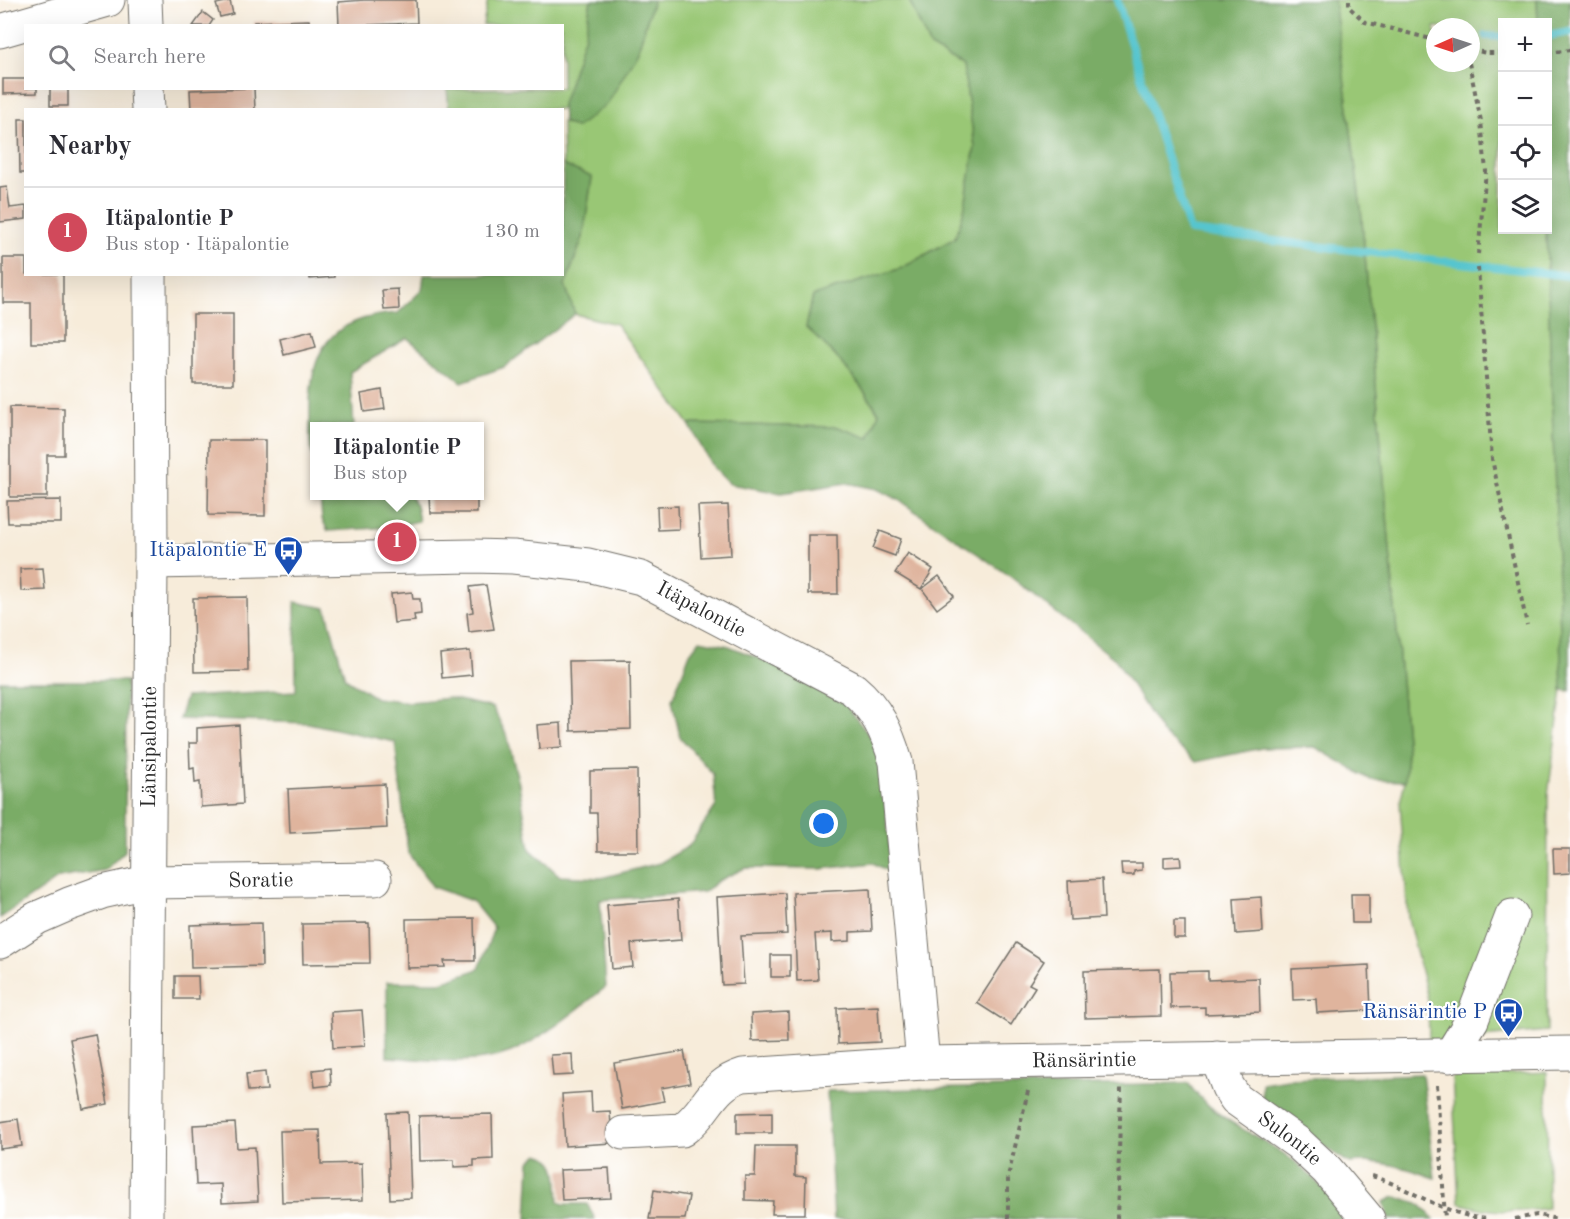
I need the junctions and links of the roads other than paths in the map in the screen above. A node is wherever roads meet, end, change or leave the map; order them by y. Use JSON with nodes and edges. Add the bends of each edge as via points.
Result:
{"nodes":[{"id":1,"x":108,"y":0,"type":"edge"},
{"id":2,"x":145,"y":0,"type":"edge"},
{"id":3,"x":24,"y":24,"type":"edge"},
{"id":4,"x":24,"y":24,"type":"edge"},
{"id":5,"x":146,"y":24,"type":"edge"},
{"id":6,"x":0,"y":31,"type":"edge"},
{"id":7,"x":147,"y":90,"type":"edge"},
{"id":8,"x":148,"y":108,"type":"edge"},
{"id":9,"x":150,"y":276,"type":"edge"},
{"id":10,"x":151,"y":562,"type":"junction"},
{"id":11,"x":375,"y":879,"type":"dead end"},
{"id":12,"x":147,"y":882,"type":"junction"},
{"id":13,"x":1512,"y":916,"type":"dead end"},
{"id":14,"x":0,"y":942,"type":"edge"},
{"id":15,"x":1570,"y":1053,"type":"edge"},
{"id":16,"x":1450,"y":1056,"type":"junction"},
{"id":17,"x":1217,"y":1059,"type":"junction"},
{"id":18,"x":923,"y":1063,"type":"junction"},
{"id":19,"x":623,"y":1133,"type":"dead end"},
{"id":20,"x":146,"y":1219,"type":"edge"},
{"id":21,"x":1368,"y":1219,"type":"edge"}],
"edges":[{"from":1,"to":4,"type":"street"},
{"from":2,"to":5,"type":"street"},
{"from":3,"to":6,"type":"street"},
{"from":7,"to":8,"type":"street"},
{"from":9,"to":10,"type":"street","name":"Länsipalontie"},
{"from":10,"to":12,"type":"street","name":"Länsipalontie"},
{"from":10,"to":18,"type":"street","name":"Itäpalontie","via":[[472,556],[588,565],[641,578],[853,689],[882,721],[896,762]]},
{"from":11,"to":12,"type":"street","name":"Soratie"},
{"from":12,"to":14,"type":"street","name":"Soratie","via":[[69,904],[37,918]]},
{"from":12,"to":20,"type":"street","name":"Länsipalontie"},
{"from":13,"to":16,"type":"street","via":[[1472,1020]]},
{"from":15,"to":16,"type":"street","name":"Ränsärintie"},
{"from":16,"to":17,"type":"street","name":"Ränsärintie"},
{"from":17,"to":18,"type":"street","name":"Ränsärintie"},
{"from":17,"to":21,"type":"street","name":"Sulontie","via":[[1236,1099],[1298,1143],[1327,1170]]},
{"from":18,"to":19,"type":"street","name":"Ränsärintie","via":[[743,1075],[722,1084],[682,1130]]}]}
